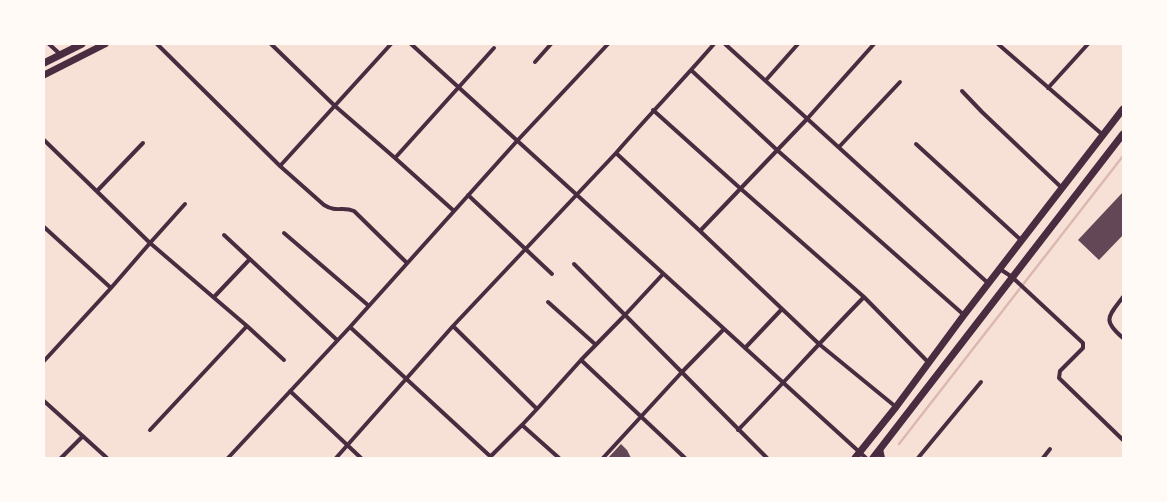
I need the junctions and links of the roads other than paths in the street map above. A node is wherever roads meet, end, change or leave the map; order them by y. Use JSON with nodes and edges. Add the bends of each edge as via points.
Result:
{"nodes":[{"id":1,"x":49,"y":44,"type":"edge"},
{"id":2,"x":82,"y":44,"type":"edge"},
{"id":3,"x":105,"y":44,"type":"edge"},
{"id":4,"x":157,"y":44,"type":"edge"},
{"id":5,"x":271,"y":44,"type":"edge"},
{"id":6,"x":391,"y":44,"type":"edge"},
{"id":7,"x":411,"y":44,"type":"edge"},
{"id":8,"x":552,"y":44,"type":"edge"},
{"id":9,"x":608,"y":44,"type":"edge"},
{"id":10,"x":714,"y":44,"type":"edge"},
{"id":11,"x":725,"y":44,"type":"edge"},
{"id":12,"x":798,"y":44,"type":"edge"},
{"id":13,"x":874,"y":44,"type":"edge"},
{"id":14,"x":998,"y":44,"type":"edge"},
{"id":15,"x":1088,"y":44,"type":"edge"},
{"id":16,"x":494,"y":48,"type":"dead end"},
{"id":17,"x":61,"y":55,"type":"junction"},
{"id":18,"x":535,"y":62,"type":"dead end"},
{"id":19,"x":44,"y":64,"type":"edge"},
{"id":20,"x":691,"y":70,"type":"junction"},
{"id":21,"x":44,"y":75,"type":"edge"},
{"id":22,"x":766,"y":80,"type":"junction"},
{"id":23,"x":900,"y":82,"type":"dead end"},
{"id":24,"x":459,"y":88,"type":"junction"},
{"id":25,"x":1048,"y":88,"type":"junction"},
{"id":26,"x":962,"y":91,"type":"dead end"},
{"id":27,"x":335,"y":106,"type":"junction"},
{"id":28,"x":1123,"y":109,"type":"edge"},
{"id":29,"x":653,"y":110,"type":"junction"},
{"id":30,"x":807,"y":119,"type":"junction"},
{"id":31,"x":1123,"y":134,"type":"edge"},
{"id":32,"x":1103,"y":135,"type":"junction"},
{"id":33,"x":44,"y":140,"type":"edge"},
{"id":34,"x":517,"y":141,"type":"junction"},
{"id":35,"x":143,"y":143,"type":"dead end"},
{"id":36,"x":916,"y":144,"type":"dead end"},
{"id":37,"x":839,"y":147,"type":"junction"},
{"id":38,"x":777,"y":150,"type":"junction"},
{"id":39,"x":616,"y":153,"type":"junction"},
{"id":40,"x":395,"y":158,"type":"junction"},
{"id":41,"x":280,"y":166,"type":"junction"},
{"id":42,"x":1063,"y":188,"type":"junction"},
{"id":43,"x":741,"y":189,"type":"junction"},
{"id":44,"x":97,"y":191,"type":"junction"},
{"id":45,"x":577,"y":194,"type":"junction"},
{"id":46,"x":468,"y":195,"type":"junction"},
{"id":47,"x":185,"y":204,"type":"dead end"},
{"id":48,"x":454,"y":211,"type":"junction"},
{"id":49,"x":44,"y":227,"type":"edge"},
{"id":50,"x":700,"y":230,"type":"junction"},
{"id":51,"x":284,"y":234,"type":"dead end"},
{"id":52,"x":224,"y":235,"type":"dead end"},
{"id":53,"x":1022,"y":241,"type":"junction"},
{"id":54,"x":150,"y":243,"type":"junction"},
{"id":55,"x":525,"y":249,"type":"junction"},
{"id":56,"x":250,"y":259,"type":"junction"},
{"id":57,"x":408,"y":263,"type":"junction"},
{"id":58,"x":574,"y":264,"type":"dead end"},
{"id":59,"x":1000,"y":269,"type":"junction"},
{"id":60,"x":552,"y":274,"type":"dead end"},
{"id":61,"x":663,"y":274,"type":"junction"},
{"id":62,"x":1012,"y":277,"type":"junction"},
{"id":63,"x":989,"y":284,"type":"junction"},
{"id":64,"x":111,"y":288,"type":"junction"},
{"id":65,"x":214,"y":297,"type":"junction"},
{"id":66,"x":864,"y":297,"type":"junction"},
{"id":67,"x":1123,"y":297,"type":"edge"},
{"id":68,"x":548,"y":302,"type":"dead end"},
{"id":69,"x":369,"y":306,"type":"junction"},
{"id":70,"x":782,"y":309,"type":"junction"},
{"id":71,"x":625,"y":315,"type":"junction"},
{"id":72,"x":964,"y":315,"type":"junction"},
{"id":73,"x":247,"y":326,"type":"junction"},
{"id":74,"x":453,"y":326,"type":"junction"},
{"id":75,"x":350,"y":327,"type":"junction"},
{"id":76,"x":724,"y":329,"type":"junction"},
{"id":77,"x":1123,"y":338,"type":"edge"},
{"id":78,"x":338,"y":340,"type":"junction"},
{"id":79,"x":819,"y":344,"type":"junction"},
{"id":80,"x":596,"y":345,"type":"junction"},
{"id":81,"x":745,"y":348,"type":"junction"},
{"id":82,"x":284,"y":360,"type":"dead end"},
{"id":83,"x":581,"y":360,"type":"junction"},
{"id":84,"x":44,"y":361,"type":"edge"},
{"id":85,"x":928,"y":362,"type":"junction"},
{"id":86,"x":682,"y":372,"type":"junction"},
{"id":87,"x":406,"y":379,"type":"junction"},
{"id":88,"x":981,"y":382,"type":"dead end"},
{"id":89,"x":784,"y":383,"type":"junction"},
{"id":90,"x":290,"y":391,"type":"junction"},
{"id":91,"x":44,"y":402,"type":"edge"},
{"id":92,"x":896,"y":407,"type":"junction"},
{"id":93,"x":537,"y":409,"type":"junction"},
{"id":94,"x":641,"y":417,"type":"junction"},
{"id":95,"x":522,"y":425,"type":"junction"},
{"id":96,"x":150,"y":430,"type":"dead end"},
{"id":97,"x":738,"y":430,"type":"junction"},
{"id":98,"x":83,"y":436,"type":"junction"},
{"id":99,"x":1123,"y":440,"type":"edge"},
{"id":100,"x":347,"y":446,"type":"junction"},
{"id":101,"x":880,"y":449,"type":"junction"},
{"id":102,"x":1050,"y":449,"type":"dead end"},
{"id":103,"x":681,"y":454,"type":"junction"},
{"id":104,"x":857,"y":455,"type":"edge"},
{"id":105,"x":490,"y":457,"type":"edge"},
{"id":106,"x":61,"y":458,"type":"edge"},
{"id":107,"x":107,"y":458,"type":"edge"},
{"id":108,"x":228,"y":458,"type":"edge"},
{"id":109,"x":336,"y":458,"type":"edge"},
{"id":110,"x":361,"y":458,"type":"edge"},
{"id":111,"x":559,"y":458,"type":"edge"},
{"id":112,"x":603,"y":458,"type":"edge"},
{"id":113,"x":677,"y":458,"type":"edge"},
{"id":114,"x":686,"y":458,"type":"edge"},
{"id":115,"x":767,"y":458,"type":"edge"},
{"id":116,"x":866,"y":458,"type":"edge"},
{"id":117,"x":873,"y":458,"type":"edge"},
{"id":118,"x":882,"y":458,"type":"edge"},
{"id":119,"x":918,"y":458,"type":"edge"},
{"id":120,"x":1043,"y":458,"type":"edge"}],
"edges":[{"from":1,"to":17,"type":"street"},
{"from":2,"to":17,"type":"main road"},
{"from":3,"to":21,"type":"main road"},
{"from":4,"to":41,"type":"street"},
{"from":5,"to":27,"type":"street"},
{"from":6,"to":27,"type":"street"},
{"from":7,"to":24,"type":"street"},
{"from":8,"to":18,"type":"street"},
{"from":9,"to":34,"type":"street"},
{"from":10,"to":20,"type":"street"},
{"from":11,"to":22,"type":"street"},
{"from":12,"to":22,"type":"street"},
{"from":13,"to":30,"type":"street"},
{"from":14,"to":25,"type":"street"},
{"from":15,"to":25,"type":"street"},
{"from":16,"to":24,"type":"street"},
{"from":17,"to":19,"type":"main road"},
{"from":20,"to":29,"type":"street"},
{"from":20,"to":38,"type":"street"},
{"from":22,"to":30,"type":"street"},
{"from":23,"to":37,"type":"street"},
{"from":24,"to":34,"type":"street"},
{"from":24,"to":40,"type":"street"},
{"from":25,"to":32,"type":"street"},
{"from":26,"to":42,"type":"street"},
{"from":27,"to":40,"type":"street"},
{"from":27,"to":41,"type":"street"},
{"from":28,"to":32,"type":"main road"},
{"from":29,"to":39,"type":"street"},
{"from":29,"to":43,"type":"street"},
{"from":30,"to":37,"type":"street"},
{"from":30,"to":38,"type":"street"},
{"from":31,"to":62,"type":"main road"},
{"from":32,"to":42,"type":"main road"},
{"from":33,"to":44,"type":"street"},
{"from":34,"to":45,"type":"street"},
{"from":34,"to":46,"type":"street"},
{"from":35,"to":44,"type":"street"},
{"from":36,"to":53,"type":"street"},
{"from":37,"to":63,"type":"street"},
{"from":38,"to":43,"type":"street"},
{"from":38,"to":72,"type":"street"},
{"from":39,"to":45,"type":"street"},
{"from":39,"to":50,"type":"street"},
{"from":40,"to":48,"type":"street"},
{"from":41,"to":57,"type":"street","via":[[328,208],[354,211]]},
{"from":42,"to":53,"type":"main road"},
{"from":43,"to":50,"type":"street"},
{"from":43,"to":66,"type":"street"},
{"from":44,"to":54,"type":"street"},
{"from":45,"to":55,"type":"street"},
{"from":45,"to":61,"type":"street"},
{"from":46,"to":48,"type":"street"},
{"from":46,"to":55,"type":"street"},
{"from":47,"to":54,"type":"street"},
{"from":48,"to":57,"type":"street"},
{"from":49,"to":64,"type":"street"},
{"from":50,"to":70,"type":"street"},
{"from":51,"to":69,"type":"street"},
{"from":52,"to":56,"type":"street"},
{"from":53,"to":59,"type":"main road"},
{"from":54,"to":64,"type":"street"},
{"from":54,"to":65,"type":"street"},
{"from":55,"to":60,"type":"street"},
{"from":55,"to":74,"type":"street"},
{"from":56,"to":65,"type":"street"},
{"from":56,"to":78,"type":"street"},
{"from":57,"to":69,"type":"street"},
{"from":58,"to":71,"type":"street"},
{"from":59,"to":62,"type":"street"},
{"from":59,"to":63,"type":"main road"},
{"from":61,"to":71,"type":"street"},
{"from":61,"to":76,"type":"street"},
{"from":62,"to":99,"type":"street","via":[[1083,343],[1083,348],[1060,370],[1059,378]]},
{"from":62,"to":101,"type":"main road"},
{"from":63,"to":72,"type":"main road"},
{"from":64,"to":84,"type":"street"},
{"from":65,"to":73,"type":"street"},
{"from":66,"to":79,"type":"street"},
{"from":66,"to":85,"type":"street"},
{"from":67,"to":77,"type":"street","via":[[1109,317],[1109,322]]},
{"from":68,"to":80,"type":"street"},
{"from":69,"to":75,"type":"street"},
{"from":70,"to":79,"type":"street"},
{"from":70,"to":81,"type":"street"},
{"from":71,"to":80,"type":"street"},
{"from":71,"to":86,"type":"street"},
{"from":72,"to":85,"type":"main road"},
{"from":73,"to":82,"type":"street"},
{"from":73,"to":96,"type":"street"},
{"from":74,"to":87,"type":"street"},
{"from":74,"to":93,"type":"street"},
{"from":75,"to":78,"type":"street"},
{"from":75,"to":87,"type":"street"},
{"from":76,"to":81,"type":"street"},
{"from":76,"to":86,"type":"street"},
{"from":78,"to":90,"type":"street"},
{"from":79,"to":89,"type":"street"},
{"from":79,"to":92,"type":"street"},
{"from":80,"to":83,"type":"street"},
{"from":81,"to":89,"type":"street"},
{"from":83,"to":93,"type":"street"},
{"from":83,"to":94,"type":"street"},
{"from":85,"to":92,"type":"main road"},
{"from":86,"to":94,"type":"street"},
{"from":86,"to":97,"type":"street"},
{"from":87,"to":100,"type":"street"},
{"from":87,"to":105,"type":"street"},
{"from":88,"to":119,"type":"street"},
{"from":89,"to":97,"type":"street"},
{"from":89,"to":104,"type":"street"},
{"from":90,"to":100,"type":"street"},
{"from":90,"to":108,"type":"street"},
{"from":91,"to":98,"type":"street"},
{"from":92,"to":104,"type":"main road"},
{"from":93,"to":95,"type":"street"},
{"from":94,"to":103,"type":"street"},
{"from":94,"to":112,"type":"street"},
{"from":95,"to":105,"type":"street"},
{"from":95,"to":111,"type":"street"},
{"from":97,"to":115,"type":"street"},
{"from":98,"to":106,"type":"street"},
{"from":98,"to":107,"type":"street"},
{"from":100,"to":109,"type":"street"},
{"from":100,"to":110,"type":"street"},
{"from":101,"to":117,"type":"main road"},
{"from":101,"to":118,"type":"street"},
{"from":102,"to":120,"type":"street"},
{"from":103,"to":113,"type":"street"},
{"from":103,"to":114,"type":"street"},
{"from":104,"to":116,"type":"street"}]}
